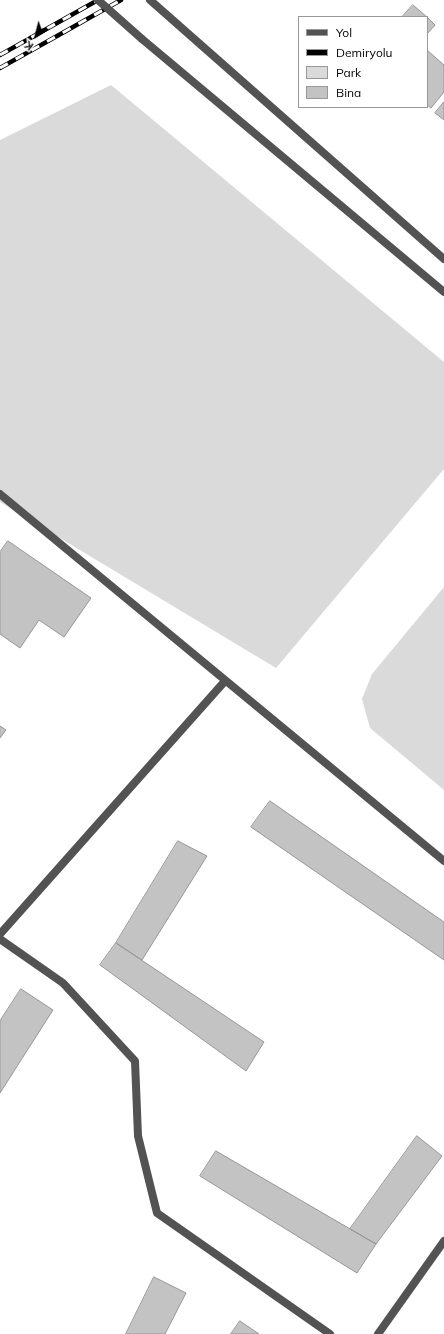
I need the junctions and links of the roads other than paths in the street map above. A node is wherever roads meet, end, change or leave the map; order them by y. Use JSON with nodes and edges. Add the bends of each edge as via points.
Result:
{"nodes":[{"id":1,"x":98,"y":0,"type":"edge"},
{"id":2,"x":150,"y":0,"type":"edge"},
{"id":3,"x":444,"y":259,"type":"edge"},
{"id":4,"x":444,"y":292,"type":"edge"},
{"id":5,"x":0,"y":494,"type":"edge"},
{"id":6,"x":226,"y":681,"type":"junction"},
{"id":7,"x":444,"y":861,"type":"edge"},
{"id":8,"x":0,"y":934,"type":"edge"},
{"id":9,"x":0,"y":939,"type":"edge"},
{"id":10,"x":444,"y":1241,"type":"edge"},
{"id":11,"x":330,"y":1334,"type":"edge"},
{"id":12,"x":378,"y":1334,"type":"edge"}],
"edges":[{"from":1,"to":4,"type":"street","bridge":true},
{"from":2,"to":3,"type":"street"},
{"from":5,"to":6,"type":"street"},
{"from":6,"to":7,"type":"street"},
{"from":6,"to":8,"type":"street"},
{"from":9,"to":11,"type":"street","via":[[64,984],[135,1061],[138,1136],[157,1213]]},
{"from":10,"to":12,"type":"street"}]}
